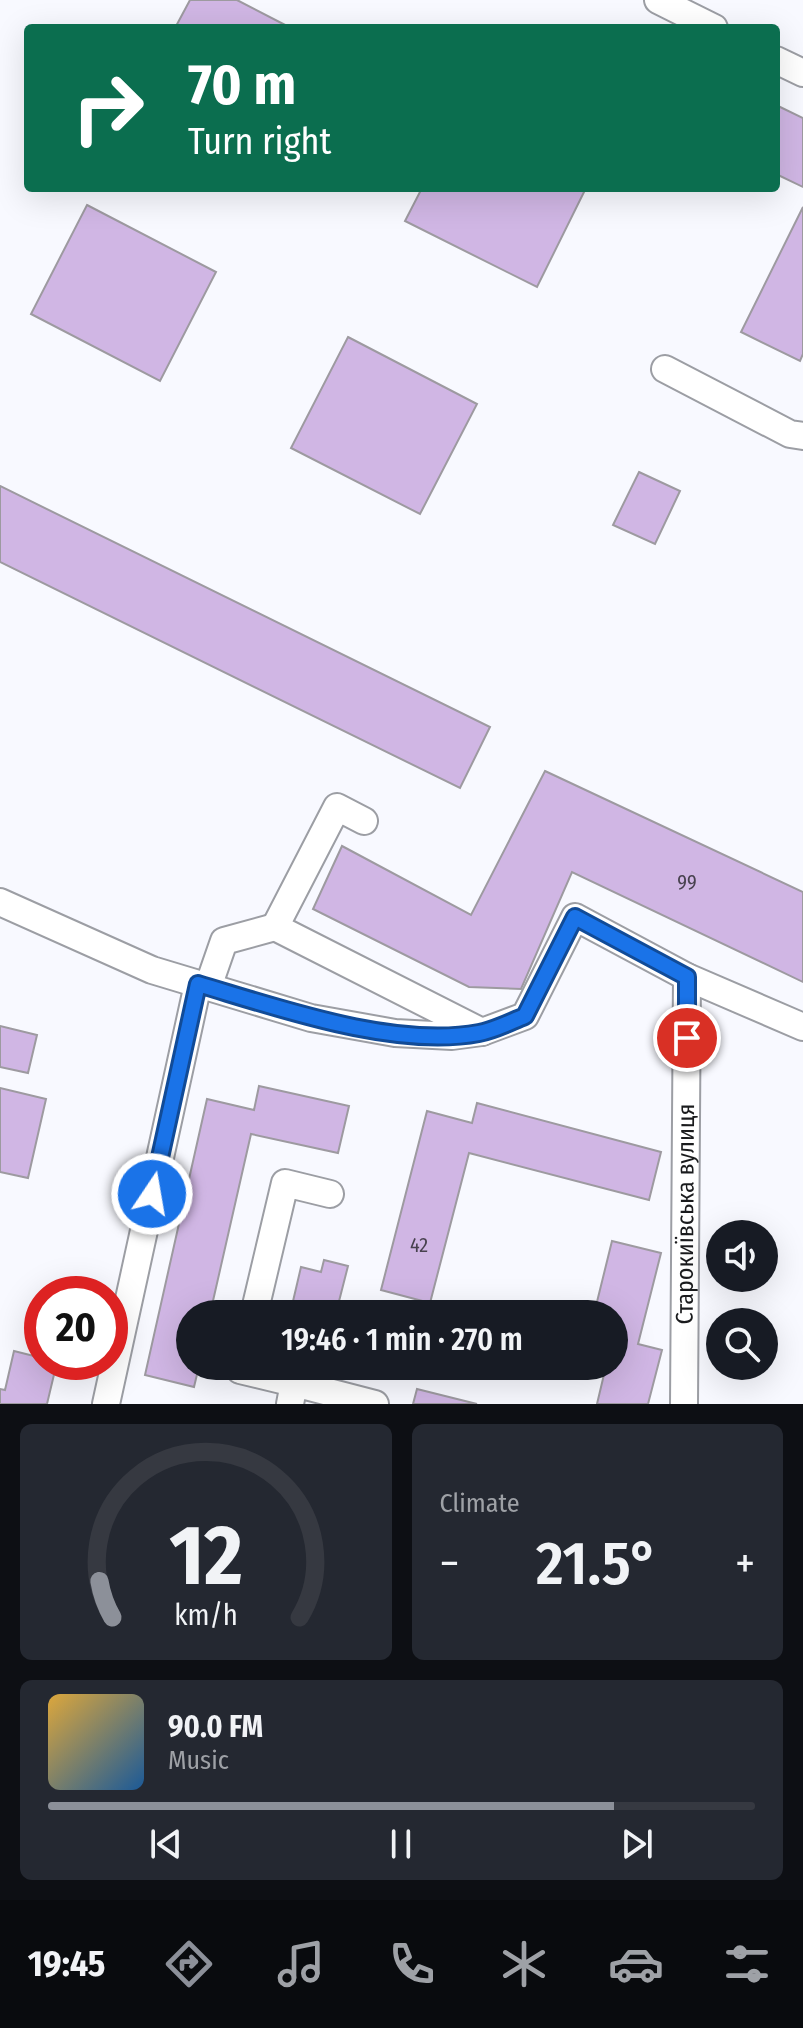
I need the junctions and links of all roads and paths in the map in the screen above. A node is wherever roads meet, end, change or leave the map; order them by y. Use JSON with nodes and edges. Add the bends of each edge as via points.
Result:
{"nodes":[{"id":1,"x":658,"y":0,"type":"edge"},
{"id":2,"x":706,"y":24,"type":"edge"},
{"id":3,"x":780,"y":62,"type":"edge"},
{"id":4,"x":803,"y":73,"type":"edge"},
{"id":5,"x":665,"y":369,"type":"dead end"},
{"id":6,"x":803,"y":436,"type":"edge"},
{"id":7,"x":364,"y":821,"type":"dead end"},
{"id":8,"x":0,"y":902,"type":"edge"},
{"id":9,"x":275,"y":927,"type":"junction"},
{"id":10,"x":687,"y":977,"type":"junction"},
{"id":11,"x":203,"y":986,"type":"junction"},
{"id":12,"x":803,"y":1027,"type":"edge"},
{"id":13,"x":482,"y":1032,"type":"junction"},
{"id":14,"x":330,"y":1194,"type":"dead end"},
{"id":15,"x":257,"y":1300,"type":"edge"},
{"id":16,"x":262,"y":1380,"type":"edge"},
{"id":17,"x":292,"y":1394,"type":"edge"},
{"id":18,"x":106,"y":1404,"type":"edge"},
{"id":19,"x":375,"y":1404,"type":"edge"},
{"id":20,"x":684,"y":1404,"type":"edge"}],
"edges":[{"from":1,"to":2,"type":"street"},
{"from":3,"to":4,"type":"street"},
{"from":5,"to":6,"type":"street"},
{"from":7,"to":9,"type":"street","via":[[337,807]]},
{"from":8,"to":11,"type":"street","via":[[152,970]]},
{"from":9,"to":11,"type":"street","via":[[224,941]]},
{"from":9,"to":13,"type":"street"},
{"from":10,"to":12,"type":"street"},
{"from":10,"to":13,"type":"street","via":[[575,917],[525,1016]]},
{"from":10,"to":20,"type":"street","name":"Старокиївська вулиця"},
{"from":11,"to":13,"type":"street","via":[[311,1018],[395,1033]]},
{"from":11,"to":18,"type":"street"},
{"from":14,"to":15,"type":"street","via":[[285,1183]]},
{"from":16,"to":17,"type":"street"},
{"from":17,"to":19,"type":"street"}]}
